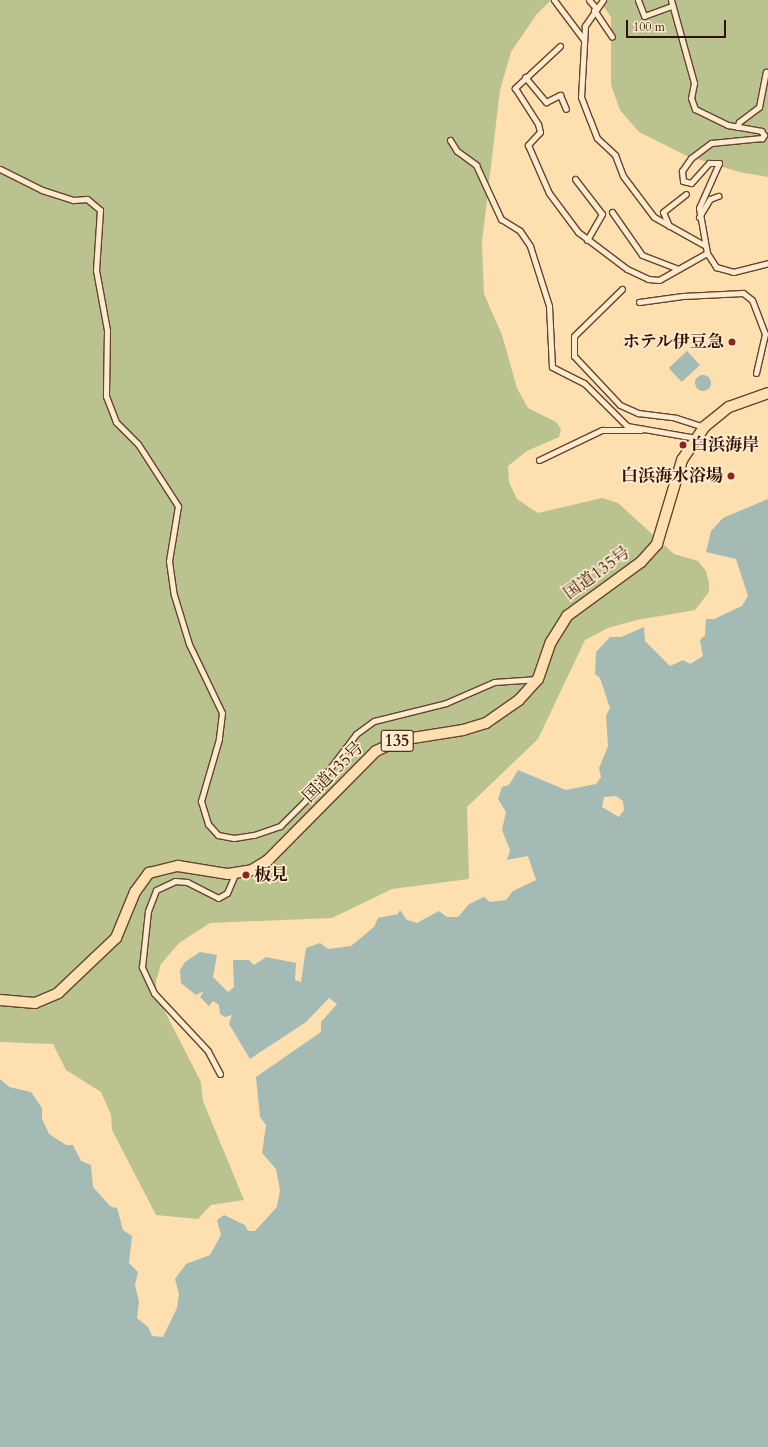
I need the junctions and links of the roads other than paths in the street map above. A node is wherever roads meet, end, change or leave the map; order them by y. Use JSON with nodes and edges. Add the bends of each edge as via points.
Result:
{"nodes":[{"id":1,"x":554,"y":0,"type":"edge"},
{"id":2,"x":589,"y":0,"type":"edge"},
{"id":3,"x":603,"y":0,"type":"edge"},
{"id":4,"x":638,"y":0,"type":"edge"},
{"id":5,"x":671,"y":0,"type":"edge"},
{"id":6,"x":672,"y":6,"type":"junction"},
{"id":7,"x":595,"y":9,"type":"junction"},
{"id":8,"x":612,"y":37,"type":"dead end"},
{"id":9,"x":584,"y":40,"type":"junction"},
{"id":10,"x":560,"y":46,"type":"dead end"},
{"id":11,"x":766,"y":72,"type":"dead end"},
{"id":12,"x":526,"y":77,"type":"junction"},
{"id":13,"x":566,"y":109,"type":"dead end"},
{"id":14,"x":737,"y":127,"type":"junction"},
{"id":15,"x":450,"y":140,"type":"dead end"},
{"id":16,"x":0,"y":169,"type":"edge"},
{"id":17,"x":575,"y":179,"type":"dead end"},
{"id":18,"x":686,"y":194,"type":"dead end"},
{"id":19,"x":718,"y":196,"type":"dead end"},
{"id":20,"x":612,"y":212,"type":"dead end"},
{"id":21,"x":699,"y":216,"type":"junction"},
{"id":22,"x":669,"y":226,"type":"junction"},
{"id":23,"x":588,"y":240,"type":"junction"},
{"id":24,"x":704,"y":245,"type":"junction"},
{"id":25,"x":707,"y":254,"type":"junction"},
{"id":26,"x":768,"y":264,"type":"edge"},
{"id":27,"x":678,"y":269,"type":"junction"},
{"id":28,"x":622,"y":289,"type":"dead end"},
{"id":29,"x":640,"y":302,"type":"dead end"},
{"id":30,"x":767,"y":334,"type":"edge"},
{"id":31,"x":756,"y":373,"type":"dead end"},
{"id":32,"x":768,"y":393,"type":"edge"},
{"id":33,"x":704,"y":427,"type":"junction"},
{"id":34,"x":643,"y":430,"type":"junction"},
{"id":35,"x":696,"y":438,"type":"junction"},
{"id":36,"x":539,"y":460,"type":"dead end"},
{"id":37,"x":538,"y":679,"type":"junction"},
{"id":38,"x":235,"y":874,"type":"junction"},
{"id":39,"x":0,"y":1000,"type":"edge"},
{"id":40,"x":220,"y":1074,"type":"dead end"}],
"edges":[{"from":1,"to":9,"type":"street"},
{"from":2,"to":7,"type":"street"},
{"from":3,"to":7,"type":"street"},
{"from":4,"to":6,"type":"street","via":[[644,16]]},
{"from":5,"to":6,"type":"street"},
{"from":6,"to":14,"type":"street","via":[[694,83],[692,102],[699,113]]},
{"from":7,"to":8,"type":"street"},
{"from":7,"to":9,"type":"street","via":[[585,26]]},
{"from":9,"to":22,"type":"street","via":[[581,96],[597,138],[615,155],[623,176],[650,212]]},
{"from":10,"to":12,"type":"street"},
{"from":11,"to":14,"type":"street","via":[[759,107]]},
{"from":12,"to":13,"type":"street","via":[[546,102],[560,95]]},
{"from":12,"to":23,"type":"street","via":[[515,88],[540,132],[528,145],[531,155],[549,193]]},
{"from":14,"to":21,"type":"street","via":[[761,131],[764,137],[711,143],[691,158],[682,171],[683,181],[691,184],[709,163],[719,163],[699,208]]},
{"from":15,"to":34,"type":"street","via":[[457,152],[475,163],[501,219],[520,232],[530,246],[549,306],[552,367],[584,383],[623,424]]},
{"from":16,"to":37,"type":"street","via":[[42,190],[73,200],[87,200],[100,210],[96,270],[106,330],[106,396],[116,422],[138,444],[178,506],[169,561],[174,594],[189,644],[222,713],[219,739],[201,801],[208,824],[218,834],[234,838],[254,835],[280,826],[305,801],[356,734],[374,721],[446,703],[494,682]]},
{"from":17,"to":23,"type":"street","via":[[602,214]]},
{"from":18,"to":22,"type":"street","via":[[663,212]]},
{"from":19,"to":21,"type":"street","via":[[710,199]]},
{"from":20,"to":27,"type":"street","via":[[642,255]]},
{"from":21,"to":24,"type":"street"},
{"from":22,"to":24,"type":"street"},
{"from":23,"to":27,"type":"street","via":[[627,269],[648,279],[659,280]]},
{"from":24,"to":25,"type":"street"},
{"from":25,"to":26,"type":"street","via":[[716,267],[733,272]]},
{"from":25,"to":27,"type":"street"},
{"from":28,"to":33,"type":"street","via":[[574,336],[574,356],[614,399],[629,410]]},
{"from":29,"to":30,"type":"street","via":[[738,291],[752,300]]},
{"from":30,"to":31,"type":"street"},
{"from":32,"to":33,"type":"highway","name":"国道135号","number":"135","via":[[729,407]]},
{"from":33,"to":35,"type":"highway","name":"国道135号","number":"135"},
{"from":34,"to":35,"type":"street"},
{"from":34,"to":36,"type":"street","via":[[602,430]]},
{"from":35,"to":37,"type":"highway","name":"国道135号","number":"135","via":[[682,460],[657,544],[641,562],[567,616],[551,642]]},
{"from":37,"to":38,"type":"highway","name":"国道135号","number":"135","via":[[519,700],[486,723],[463,730],[400,740],[376,751],[268,860],[252,870]]},
{"from":38,"to":39,"type":"highway","name":"国道135号","number":"135","via":[[178,866],[161,867],[150,873],[135,892],[116,938],[58,993],[40,1001],[21,1004]]},
{"from":38,"to":40,"type":"street","via":[[227,892],[218,898],[187,882],[175,881],[156,890],[148,910],[142,967],[154,993],[208,1051]]}]}
